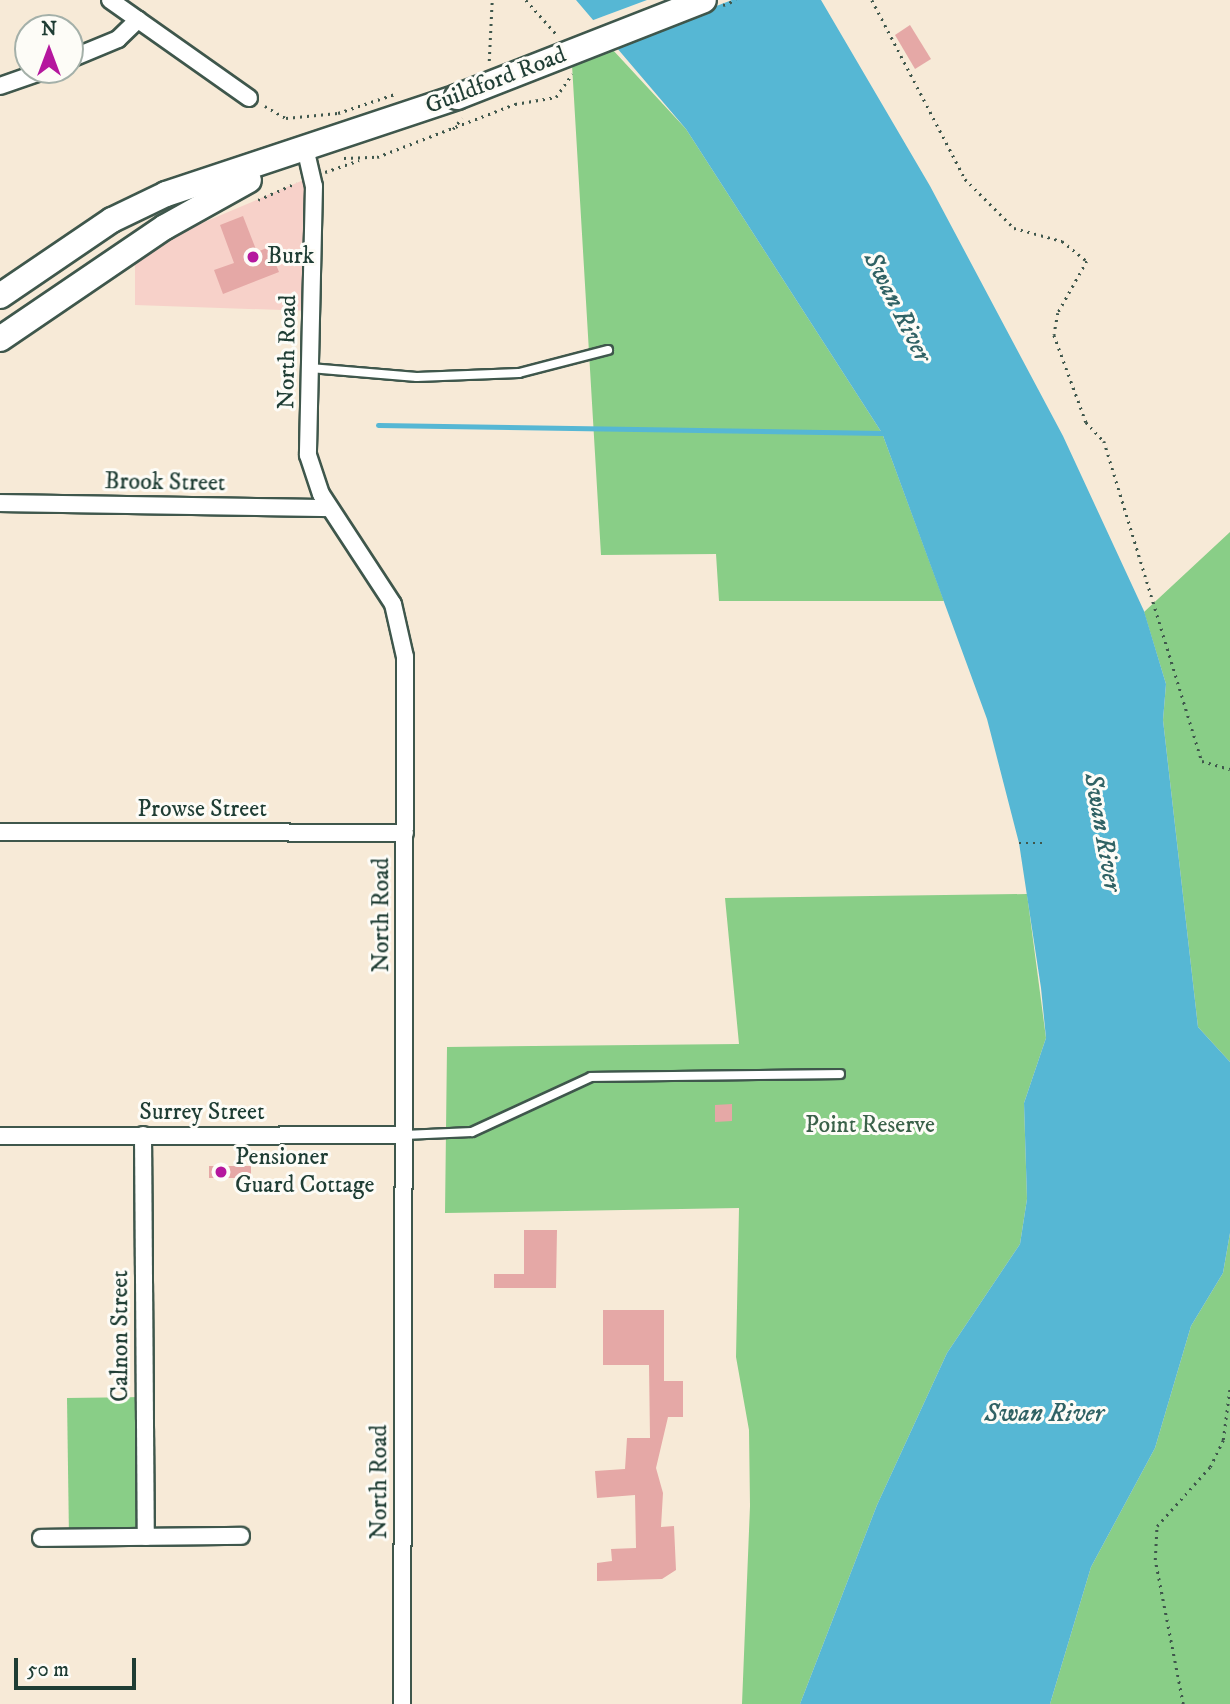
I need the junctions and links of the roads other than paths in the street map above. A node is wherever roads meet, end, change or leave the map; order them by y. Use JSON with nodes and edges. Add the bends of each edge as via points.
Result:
{"nodes":[{"id":1,"x":110,"y":0,"type":"edge"},
{"id":2,"x":704,"y":0,"type":"edge"},
{"id":3,"x":138,"y":20,"type":"junction"},
{"id":4,"x":84,"y":54,"type":"edge"},
{"id":5,"x":249,"y":98,"type":"road end"},
{"id":6,"x":296,"y":155,"type":"junction"},
{"id":7,"x":0,"y":296,"type":"edge"},
{"id":8,"x":0,"y":339,"type":"edge"},
{"id":9,"x":608,"y":350,"type":"dead end"},
{"id":10,"x":310,"y":368,"type":"junction"},
{"id":11,"x":0,"y":503,"type":"edge"},
{"id":12,"x":329,"y":508,"type":"junction"},
{"id":13,"x":0,"y":832,"type":"edge"},
{"id":14,"x":405,"y":833,"type":"junction"},
{"id":15,"x":840,"y":1074,"type":"dead end"},
{"id":16,"x":404,"y":1135,"type":"junction"},
{"id":17,"x":0,"y":1136,"type":"edge"},
{"id":18,"x":143,"y":1136,"type":"junction"},
{"id":19,"x":242,"y":1536,"type":"dead end"},
{"id":20,"x":146,"y":1537,"type":"junction"},
{"id":21,"x":41,"y":1538,"type":"dead end"},
{"id":22,"x":402,"y":1704,"type":"edge"}],
"edges":[{"from":1,"to":3,"type":"street"},
{"from":2,"to":6,"type":"highway","name":"Guildford Road","bridge":true},
{"from":3,"to":4,"type":"street","via":[[118,38]]},
{"from":3,"to":5,"type":"street"},
{"from":6,"to":7,"type":"highway","name":"Guildford Road","via":[[166,194],[112,220]]},
{"from":6,"to":8,"type":"highway","name":"Guildford Road","via":[[165,227]]},
{"from":6,"to":10,"type":"street","name":"North Road","via":[[314,186]]},
{"from":9,"to":10,"type":"lane","via":[[519,373],[417,377]]},
{"from":10,"to":12,"type":"street","name":"North Road","via":[[308,455]]},
{"from":11,"to":12,"type":"street","name":"Brook Street"},
{"from":12,"to":14,"type":"street","name":"North Road","via":[[386,589],[402,637]]},
{"from":13,"to":14,"type":"street","name":"Prowse Street"},
{"from":14,"to":16,"type":"street","name":"North Road"},
{"from":15,"to":16,"type":"lane","via":[[591,1077],[472,1132]]},
{"from":16,"to":18,"type":"street","name":"Surrey Street"},
{"from":16,"to":22,"type":"street","name":"North Road"},
{"from":17,"to":18,"type":"street","name":"Surrey Street"},
{"from":18,"to":20,"type":"street","name":"Calnon Street"},
{"from":19,"to":20,"type":"street"},
{"from":20,"to":21,"type":"street"}]}
